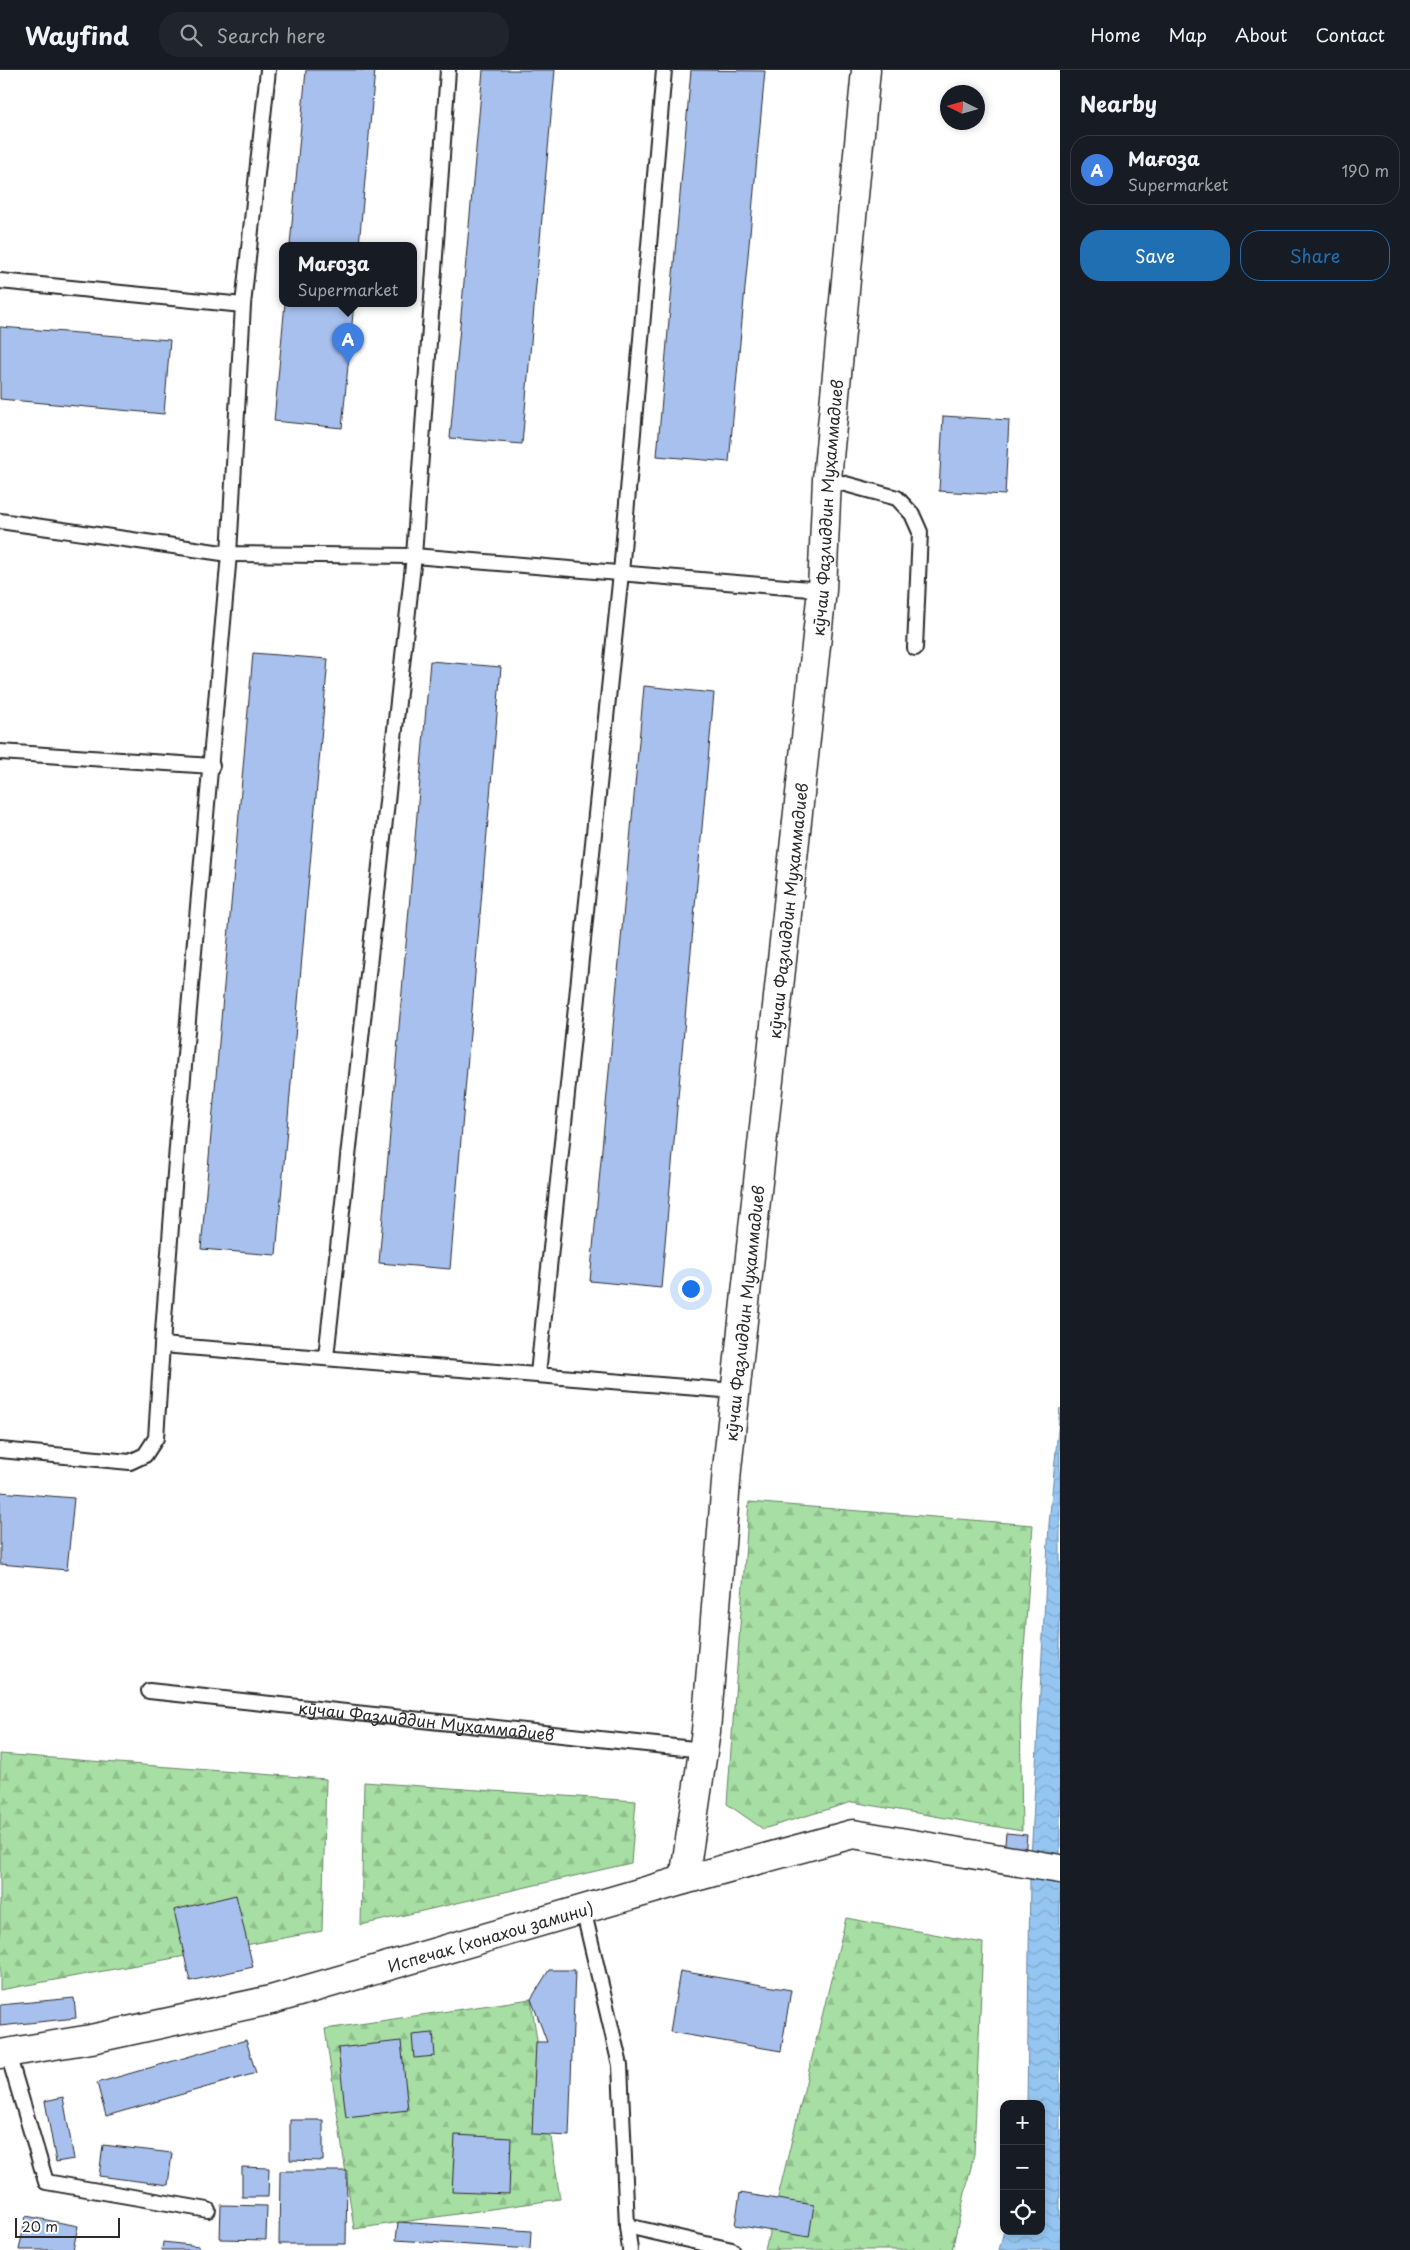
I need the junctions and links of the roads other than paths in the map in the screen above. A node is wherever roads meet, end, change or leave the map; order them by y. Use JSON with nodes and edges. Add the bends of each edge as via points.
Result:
{"nodes":[{"id":1,"x":268,"y":70,"type":"edge"},
{"id":2,"x":448,"y":70,"type":"edge"},
{"id":3,"x":664,"y":70,"type":"edge"},
{"id":4,"x":866,"y":70,"type":"edge"},
{"id":5,"x":0,"y":281,"type":"edge"},
{"id":6,"x":243,"y":305,"type":"junction"},
{"id":7,"x":827,"y":479,"type":"junction"},
{"id":8,"x":0,"y":521,"type":"edge"},
{"id":9,"x":229,"y":554,"type":"junction"},
{"id":10,"x":414,"y":556,"type":"junction"},
{"id":11,"x":621,"y":573,"type":"junction"},
{"id":12,"x":822,"y":590,"type":"junction"},
{"id":13,"x":915,"y":648,"type":"dead end"},
{"id":14,"x":0,"y":752,"type":"edge"},
{"id":15,"x":212,"y":766,"type":"junction"},
{"id":16,"x":162,"y":1345,"type":"junction"},
{"id":17,"x":326,"y":1357,"type":"junction"},
{"id":18,"x":538,"y":1374,"type":"junction"},
{"id":19,"x":735,"y":1391,"type":"junction"},
{"id":20,"x":0,"y":1450,"type":"edge"},
{"id":21,"x":149,"y":1691,"type":"dead end"},
{"id":22,"x":703,"y":1750,"type":"junction"},
{"id":23,"x":1060,"y":1869,"type":"edge"},
{"id":24,"x":684,"y":1880,"type":"junction"},
{"id":25,"x":584,"y":1909,"type":"junction"},
{"id":26,"x":4,"y":2054,"type":"edge"},
{"id":27,"x":208,"y":2210,"type":"dead end"},
{"id":28,"x":627,"y":2226,"type":"junction"},
{"id":29,"x":630,"y":2250,"type":"edge"},
{"id":30,"x":732,"y":2250,"type":"edge"}],
"edges":[{"from":1,"to":6,"type":"lane"},
{"from":2,"to":10,"type":"lane"},
{"from":3,"to":11,"type":"lane"},
{"from":4,"to":7,"type":"street","name":"кӯчаи Фазлиддин Муҳаммадиев"},
{"from":5,"to":6,"type":"lane"},
{"from":6,"to":9,"type":"lane"},
{"from":7,"to":12,"type":"street","name":"кӯчаи Фазлиддин Муҳаммадиев"},
{"from":7,"to":13,"type":"lane","via":[[897,498],[912,514],[920,532]]},
{"from":8,"to":9,"type":"lane"},
{"from":9,"to":10,"type":"lane"},
{"from":9,"to":15,"type":"lane"},
{"from":10,"to":11,"type":"lane"},
{"from":10,"to":17,"type":"lane"},
{"from":11,"to":12,"type":"lane"},
{"from":11,"to":18,"type":"lane"},
{"from":12,"to":19,"type":"street","name":"кӯчаи Фазлиддин Муҳаммадиев"},
{"from":14,"to":15,"type":"lane"},
{"from":15,"to":16,"type":"lane"},
{"from":16,"to":17,"type":"lane"},
{"from":16,"to":20,"type":"lane","via":[[156,1438],[146,1455],[130,1462]]},
{"from":17,"to":18,"type":"lane"},
{"from":18,"to":19,"type":"lane"},
{"from":19,"to":22,"type":"street","name":"кӯчаи Фазлиддин Муҳаммадиев"},
{"from":21,"to":22,"type":"lane","name":"кӯчаи Фазлиддин Муҳаммадиев"},
{"from":22,"to":24,"type":"street","name":"кӯчаи Фазлиддин Муҳаммадиев"},
{"from":23,"to":24,"type":"street","name":"Испечак (хонахои замини)","via":[[853,1834]]},
{"from":24,"to":25,"type":"street","name":"Испечак (хонахои замини)"},
{"from":25,"to":26,"type":"street","name":"Испечак (хонахои замини)","via":[[271,2000],[91,2039]]},
{"from":25,"to":28,"type":"lane","via":[[620,2065]]},
{"from":26,"to":27,"type":"lane","via":[[46,2182]]},
{"from":28,"to":29,"type":"lane"},
{"from":28,"to":30,"type":"lane"}]}
